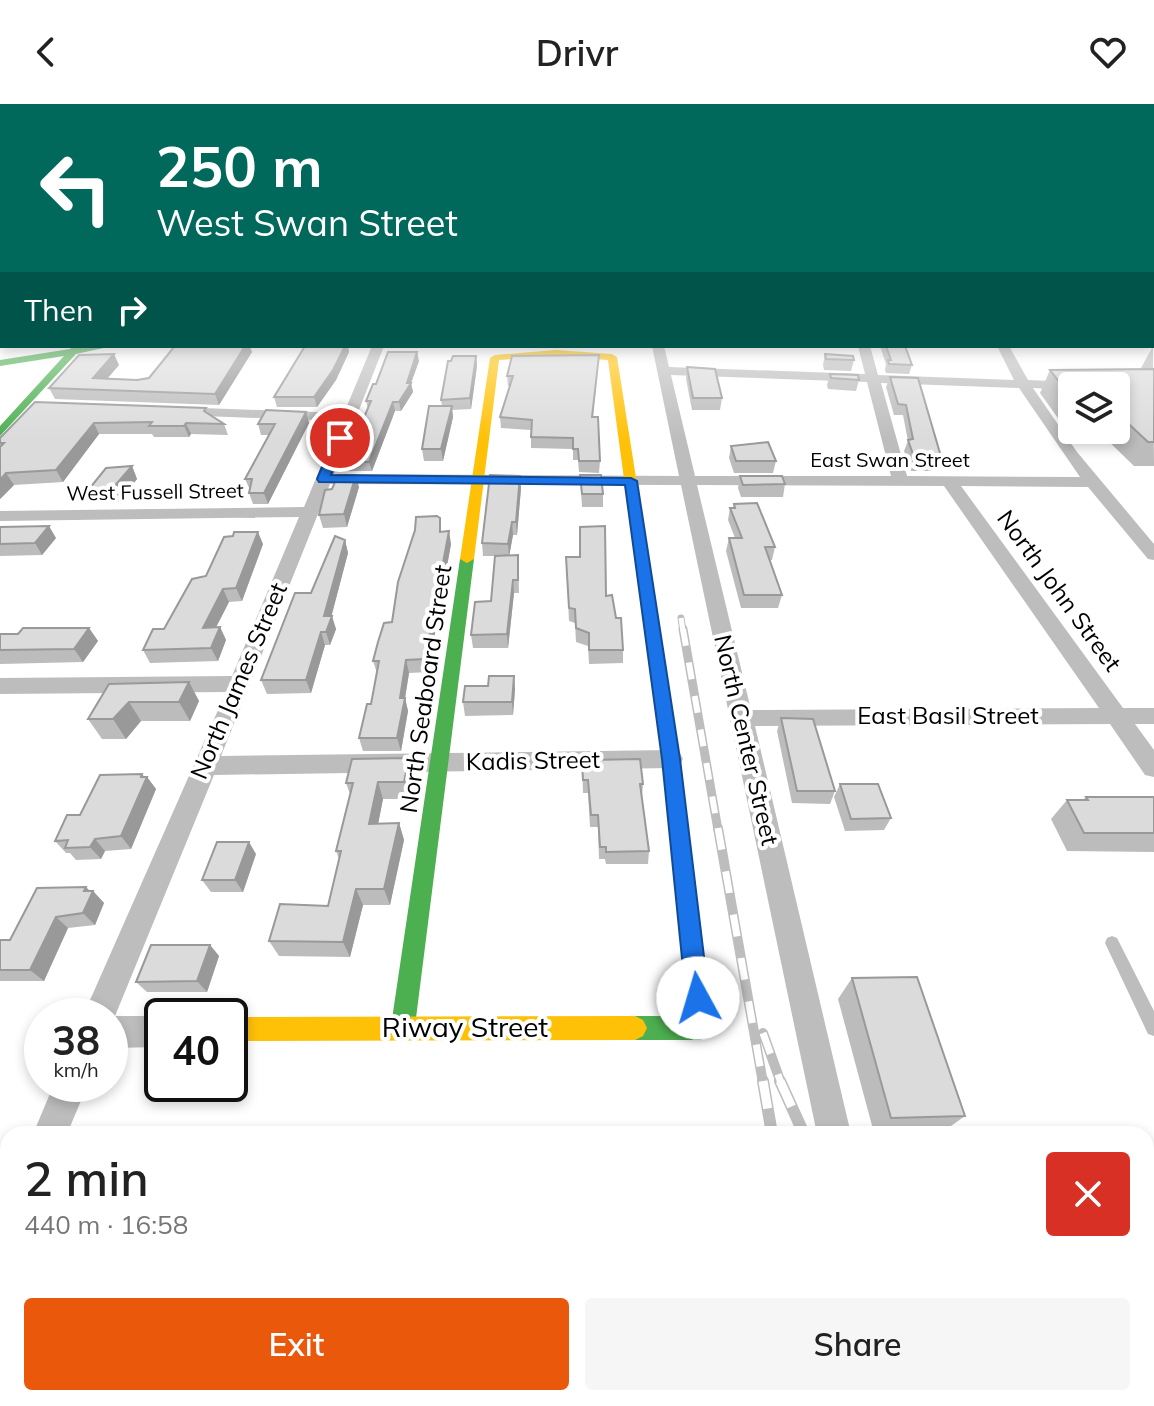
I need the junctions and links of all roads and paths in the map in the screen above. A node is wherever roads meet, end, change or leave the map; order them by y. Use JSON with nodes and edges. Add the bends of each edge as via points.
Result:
{"nodes":[{"id":1,"x":77,"y":348,"type":"edge"},
{"id":2,"x":84,"y":348,"type":"edge"},
{"id":3,"x":377,"y":348,"type":"edge"},
{"id":4,"x":658,"y":348,"type":"edge"},
{"id":5,"x":865,"y":348,"type":"edge"},
{"id":6,"x":1004,"y":348,"type":"edge"},
{"id":7,"x":48,"y":350,"type":"edge"},
{"id":8,"x":0,"y":353,"type":"edge"},
{"id":9,"x":0,"y":363,"type":"edge"},
{"id":10,"x":663,"y":371,"type":"junction"},
{"id":11,"x":873,"y":379,"type":"junction"},
{"id":12,"x":1022,"y":386,"type":"junction"},
{"id":13,"x":1058,"y":386,"type":"edge"},
{"id":14,"x":164,"y":410,"type":"edge"},
{"id":15,"x":348,"y":417,"type":"junction"},
{"id":16,"x":4,"y":424,"type":"edge"},
{"id":17,"x":323,"y":479,"type":"junction"},
{"id":18,"x":479,"y":479,"type":"junction"},
{"id":19,"x":688,"y":480,"type":"junction"},
{"id":20,"x":631,"y":481,"type":"junction"},
{"id":21,"x":1091,"y":482,"type":"junction"},
{"id":22,"x":901,"y":483,"type":"junction"},
{"id":23,"x":950,"y":483,"type":"junction"},
{"id":24,"x":310,"y":512,"type":"junction"},
{"id":25,"x":0,"y":516,"type":"edge"},
{"id":26,"x":1154,"y":555,"type":"edge"},
{"id":27,"x":240,"y":684,"type":"junction"},
{"id":28,"x":0,"y":686,"type":"edge"},
{"id":29,"x":1117,"y":716,"type":"junction"},
{"id":30,"x":1154,"y":716,"type":"edge"},
{"id":31,"x":741,"y":718,"type":"junction"},
{"id":32,"x":671,"y":759,"type":"junction"},
{"id":33,"x":441,"y":762,"type":"junction"},
{"id":34,"x":203,"y":766,"type":"junction"},
{"id":35,"x":1154,"y":768,"type":"edge"},
{"id":36,"x":1112,"y":943,"type":"dead end"},
{"id":37,"x":106,"y":998,"type":"edge"},
{"id":38,"x":403,"y":1026,"type":"junction"},
{"id":39,"x":1154,"y":1028,"type":"edge"},
{"id":40,"x":248,"y":1029,"type":"edge"},
{"id":41,"x":63,"y":1102,"type":"edge"},
{"id":42,"x":53,"y":1126,"type":"edge"},
{"id":43,"x":832,"y":1126,"type":"edge"}],
"edges":[{"from":1,"to":16,"type":"main road","via":[[34,406]]},
{"from":2,"to":7,"type":"main road"},
{"from":3,"to":15,"type":"street","name":"North James Street"},
{"from":4,"to":10,"type":"street","name":"North Center Street"},
{"from":5,"to":11,"type":"street"},
{"from":6,"to":12,"type":"street"},
{"from":7,"to":8,"type":"main road"},
{"from":7,"to":9,"type":"main road"},
{"from":10,"to":11,"type":"street"},
{"from":10,"to":19,"type":"street","name":"North Center Street"},
{"from":11,"to":12,"type":"street"},
{"from":11,"to":22,"type":"street"},
{"from":12,"to":13,"type":"street"},
{"from":12,"to":21,"type":"street"},
{"from":14,"to":15,"type":"street"},
{"from":15,"to":17,"type":"street","name":"North James Street"},
{"from":17,"to":18,"type":"street","name":"East Swan Street"},
{"from":17,"to":24,"type":"street","name":"North James Street"},
{"from":18,"to":20,"type":"street","name":"East Swan Street"},
{"from":18,"to":20,"type":"main road","name":"North Seaboard Street","via":[[495,358],[556,353],[612,357]]},
{"from":18,"to":33,"type":"main road","name":"North Seaboard Street"},
{"from":19,"to":20,"type":"street","name":"East Swan Street"},
{"from":19,"to":22,"type":"street","name":"East Swan Street"},
{"from":19,"to":31,"type":"street","name":"North Center Street"},
{"from":20,"to":32,"type":"main road"},
{"from":21,"to":23,"type":"street","name":"East Swan Street"},
{"from":21,"to":26,"type":"street"},
{"from":22,"to":23,"type":"street","name":"East Swan Street"},
{"from":23,"to":29,"type":"street","name":"North John Street"},
{"from":24,"to":25,"type":"street","name":"West Fussell Street"},
{"from":24,"to":27,"type":"street","name":"North James Street"},
{"from":27,"to":28,"type":"street"},
{"from":27,"to":34,"type":"street","name":"North James Street"},
{"from":29,"to":30,"type":"street","name":"East Basil Street"},
{"from":29,"to":31,"type":"street","name":"East Basil Street"},
{"from":29,"to":35,"type":"street","name":"North John Street"},
{"from":31,"to":43,"type":"street","name":"North Center Street"},
{"from":32,"to":33,"type":"street","name":"Kadis Street"},
{"from":32,"to":38,"type":"main road","name":"Riway Street","via":[[701,1028]]},
{"from":33,"to":34,"type":"street","name":"Kadis Street"},
{"from":33,"to":38,"type":"main road","name":"North Seaboard Street"},
{"from":34,"to":37,"type":"street","name":"North James Street"},
{"from":36,"to":39,"type":"lane"},
{"from":38,"to":40,"type":"main road","name":"Riway Street"},
{"from":41,"to":42,"type":"street"}]}
